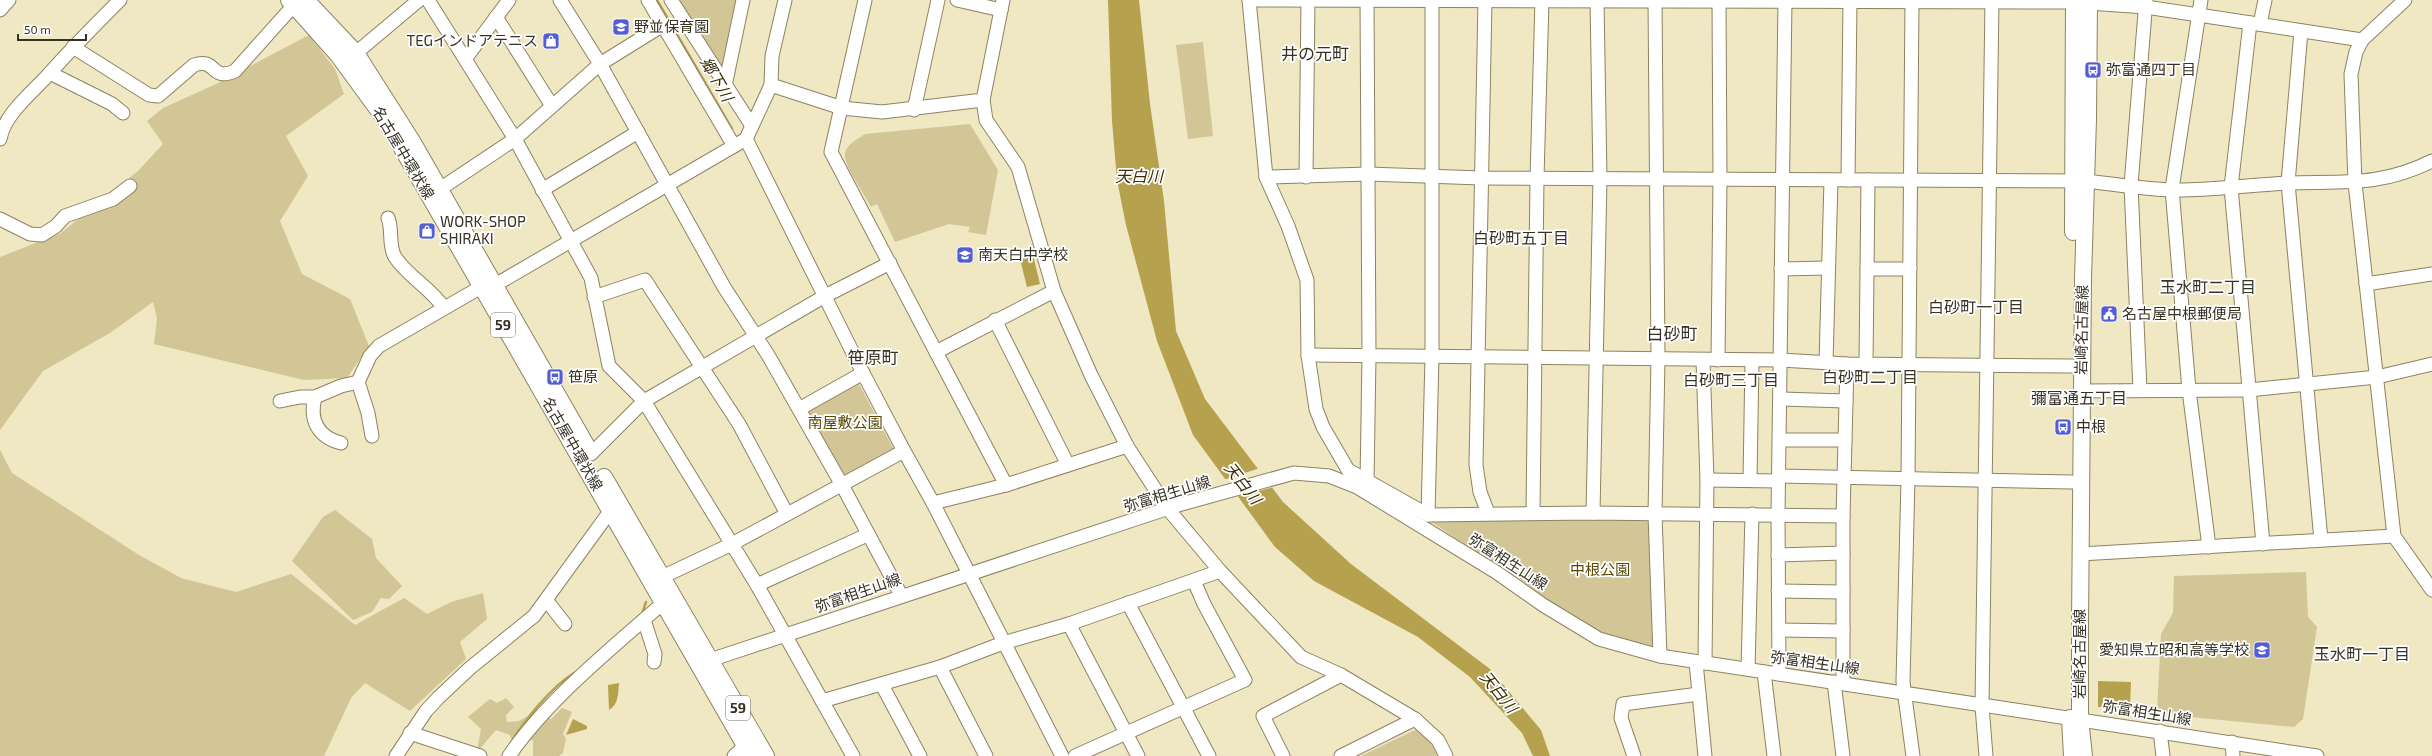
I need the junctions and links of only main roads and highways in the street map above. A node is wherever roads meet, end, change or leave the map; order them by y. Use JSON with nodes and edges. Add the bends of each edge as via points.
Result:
{"nodes":[{"id":1,"x":2082,"y":1,"type":"edge"},
{"id":2,"x":296,"y":2,"type":"edge"},
{"id":3,"x":2079,"y":181,"type":"junction"},
{"id":4,"x":488,"y":286,"type":"junction"},
{"id":5,"x":704,"y":662,"type":"junction"},
{"id":6,"x":2075,"y":718,"type":"junction"},
{"id":7,"x":743,"y":753,"type":"edge"},
{"id":8,"x":766,"y":756,"type":"edge"},
{"id":9,"x":2072,"y":756,"type":"edge"},
{"id":10,"x":2084,"y":756,"type":"edge"}],
"edges":[{"from":1,"to":3,"type":"main road","name":"岩崎名古屋線","via":[[2088,119]]},
{"from":2,"to":4,"type":"main road","name":"名古屋中環状線","number":"59","via":[[387,122]]},
{"from":2,"to":4,"type":"main road","name":"名古屋中環状線","number":"59","via":[[356,53],[440,189]]},
{"from":3,"to":6,"type":"main road","name":"岩崎名古屋線","via":[[2082,391]]},
{"from":3,"to":6,"type":"main road","name":"岩崎名古屋線","via":[[2072,482]]},
{"from":4,"to":5,"type":"main road","name":"名古屋中環状線","number":"59","via":[[591,454],[662,577]]},
{"from":4,"to":5,"type":"main road","name":"名古屋中環状線","number":"59","via":[[663,603]]},
{"from":5,"to":7,"type":"main road","name":"名古屋中環状線","number":"59"},
{"from":5,"to":8,"type":"main road","name":"名古屋中環状線","number":"59"},
{"from":6,"to":9,"type":"main road","name":"岩崎名古屋線"},
{"from":6,"to":10,"type":"main road","name":"岩崎名古屋線"}]}
